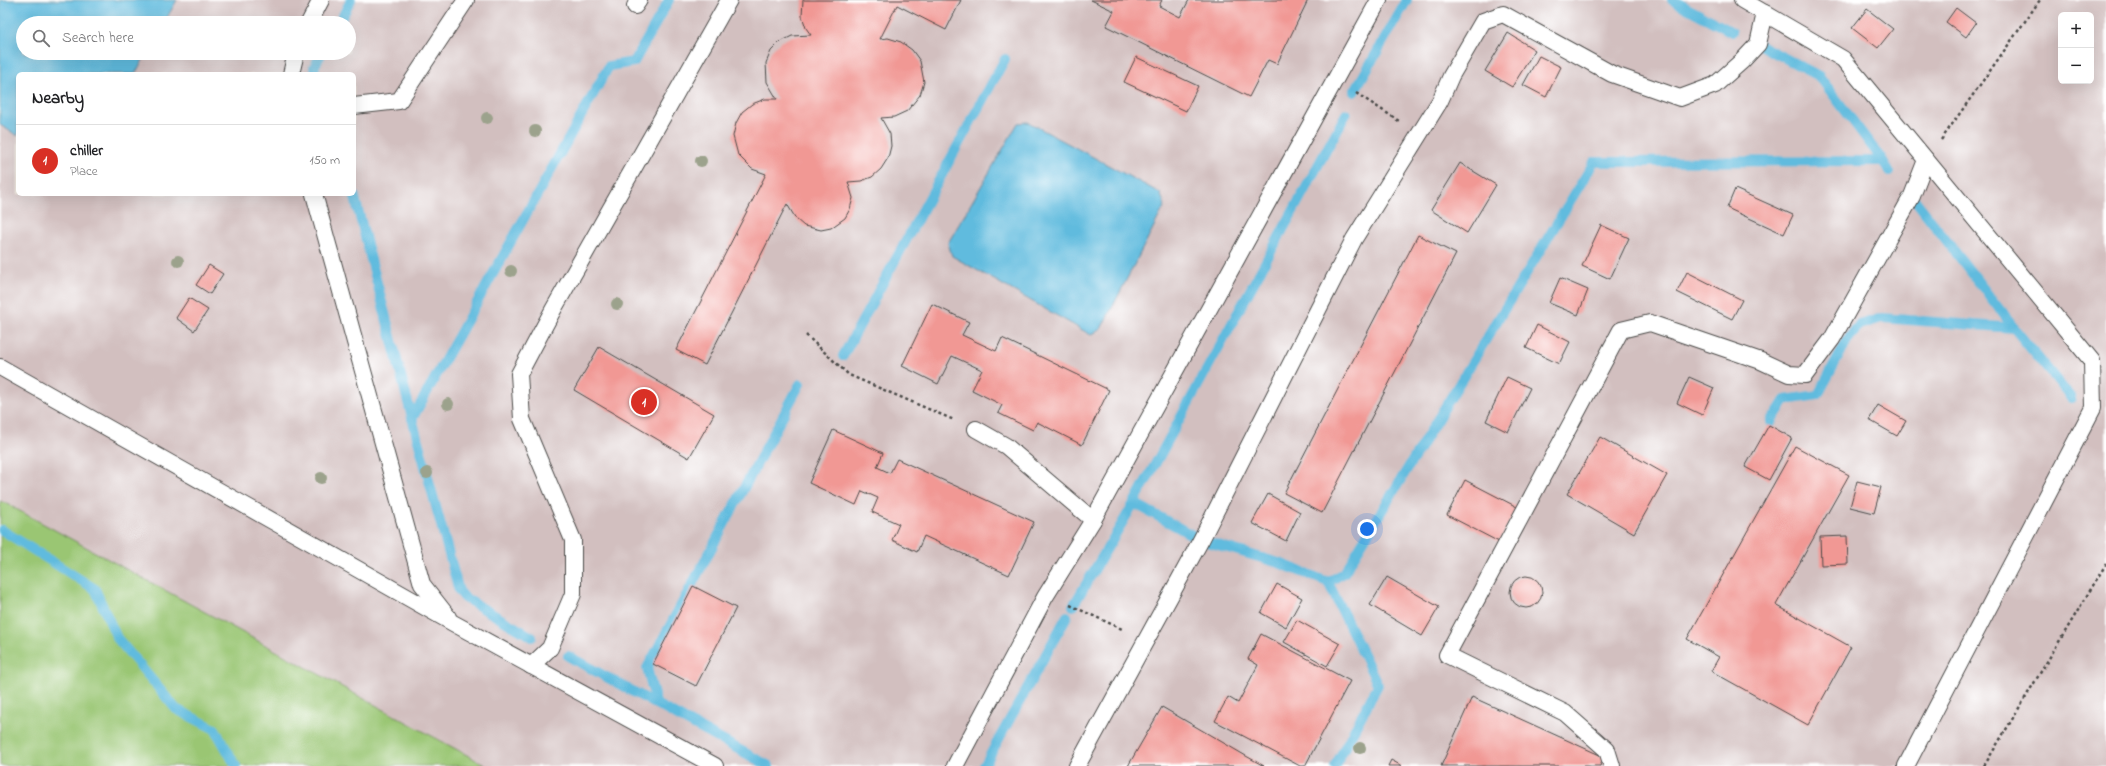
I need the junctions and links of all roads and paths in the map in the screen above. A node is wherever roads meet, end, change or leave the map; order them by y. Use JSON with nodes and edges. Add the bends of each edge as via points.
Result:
{"nodes":[{"id":1,"x":321,"y":0,"type":"edge"},
{"id":2,"x":466,"y":0,"type":"edge"},
{"id":3,"x":729,"y":0,"type":"edge"},
{"id":4,"x":1379,"y":0,"type":"edge"},
{"id":5,"x":1742,"y":0,"type":"edge"},
{"id":6,"x":2040,"y":0,"type":"edge"},
{"id":7,"x":1765,"y":13,"type":"junction"},
{"id":8,"x":313,"y":16,"type":"edge"},
{"id":9,"x":294,"y":60,"type":"edge"},
{"id":10,"x":291,"y":72,"type":"edge"},
{"id":11,"x":1334,"y":82,"type":"junction"},
{"id":12,"x":356,"y":106,"type":"edge"},
{"id":13,"x":1419,"y":134,"type":"junction"},
{"id":14,"x":1926,"y":160,"type":"junction"},
{"id":15,"x":315,"y":196,"type":"edge"},
{"id":16,"x":806,"y":334,"type":"dead end"},
{"id":17,"x":0,"y":367,"type":"edge"},
{"id":18,"x":976,"y":429,"type":"joint"},
{"id":19,"x":1093,"y":520,"type":"junction"},
{"id":20,"x":2106,"y":564,"type":"edge"},
{"id":21,"x":1045,"y":597,"type":"junction"},
{"id":22,"x":453,"y":623,"type":"junction"},
{"id":23,"x":1146,"y":640,"type":"junction"},
{"id":24,"x":531,"y":666,"type":"junction"},
{"id":25,"x":715,"y":766,"type":"edge"},
{"id":26,"x":955,"y":766,"type":"edge"},
{"id":27,"x":1077,"y":766,"type":"edge"},
{"id":28,"x":1612,"y":766,"type":"edge"},
{"id":29,"x":1906,"y":766,"type":"edge"},
{"id":30,"x":1984,"y":766,"type":"edge"}],
"edges":[{"from":1,"to":8,"type":"lane"},
{"from":2,"to":12,"type":"lane","via":[[399,101]]},
{"from":3,"to":24,"type":"lane","via":[[519,374],[522,419],[573,540],[573,594],[550,648]]},
{"from":4,"to":11,"type":"lane"},
{"from":5,"to":7,"type":"lane"},
{"from":6,"to":14,"type":"path"},
{"from":7,"to":13,"type":"lane","via":[[1758,44],[1742,61],[1715,85],[1680,98],[1612,74],[1503,14],[1484,21]]},
{"from":7,"to":14,"type":"lane","via":[[1843,59]]},
{"from":9,"to":10,"type":"lane"},
{"from":11,"to":13,"type":"path"},
{"from":11,"to":19,"type":"lane"},
{"from":13,"to":23,"type":"lane","via":[[1354,239],[1201,540]]},
{"from":14,"to":28,"type":"lane","via":[[1912,196],[1836,332],[1805,375],[1789,374],[1761,361],[1650,324],[1620,330],[1448,655],[1565,712],[1607,750]]},
{"from":14,"to":29,"type":"lane","via":[[2092,361],[2093,408]]},
{"from":15,"to":22,"type":"lane","via":[[422,584]]},
{"from":16,"to":18,"type":"path","via":[[849,375]]},
{"from":17,"to":22,"type":"lane"},
{"from":18,"to":19,"type":"lane","via":[[1006,446]]},
{"from":19,"to":21,"type":"lane"},
{"from":20,"to":30,"type":"path"},
{"from":21,"to":23,"type":"path","via":[[1073,606]]},
{"from":21,"to":26,"type":"lane"},
{"from":22,"to":24,"type":"lane"},
{"from":23,"to":27,"type":"lane"},
{"from":24,"to":25,"type":"lane"}]}
